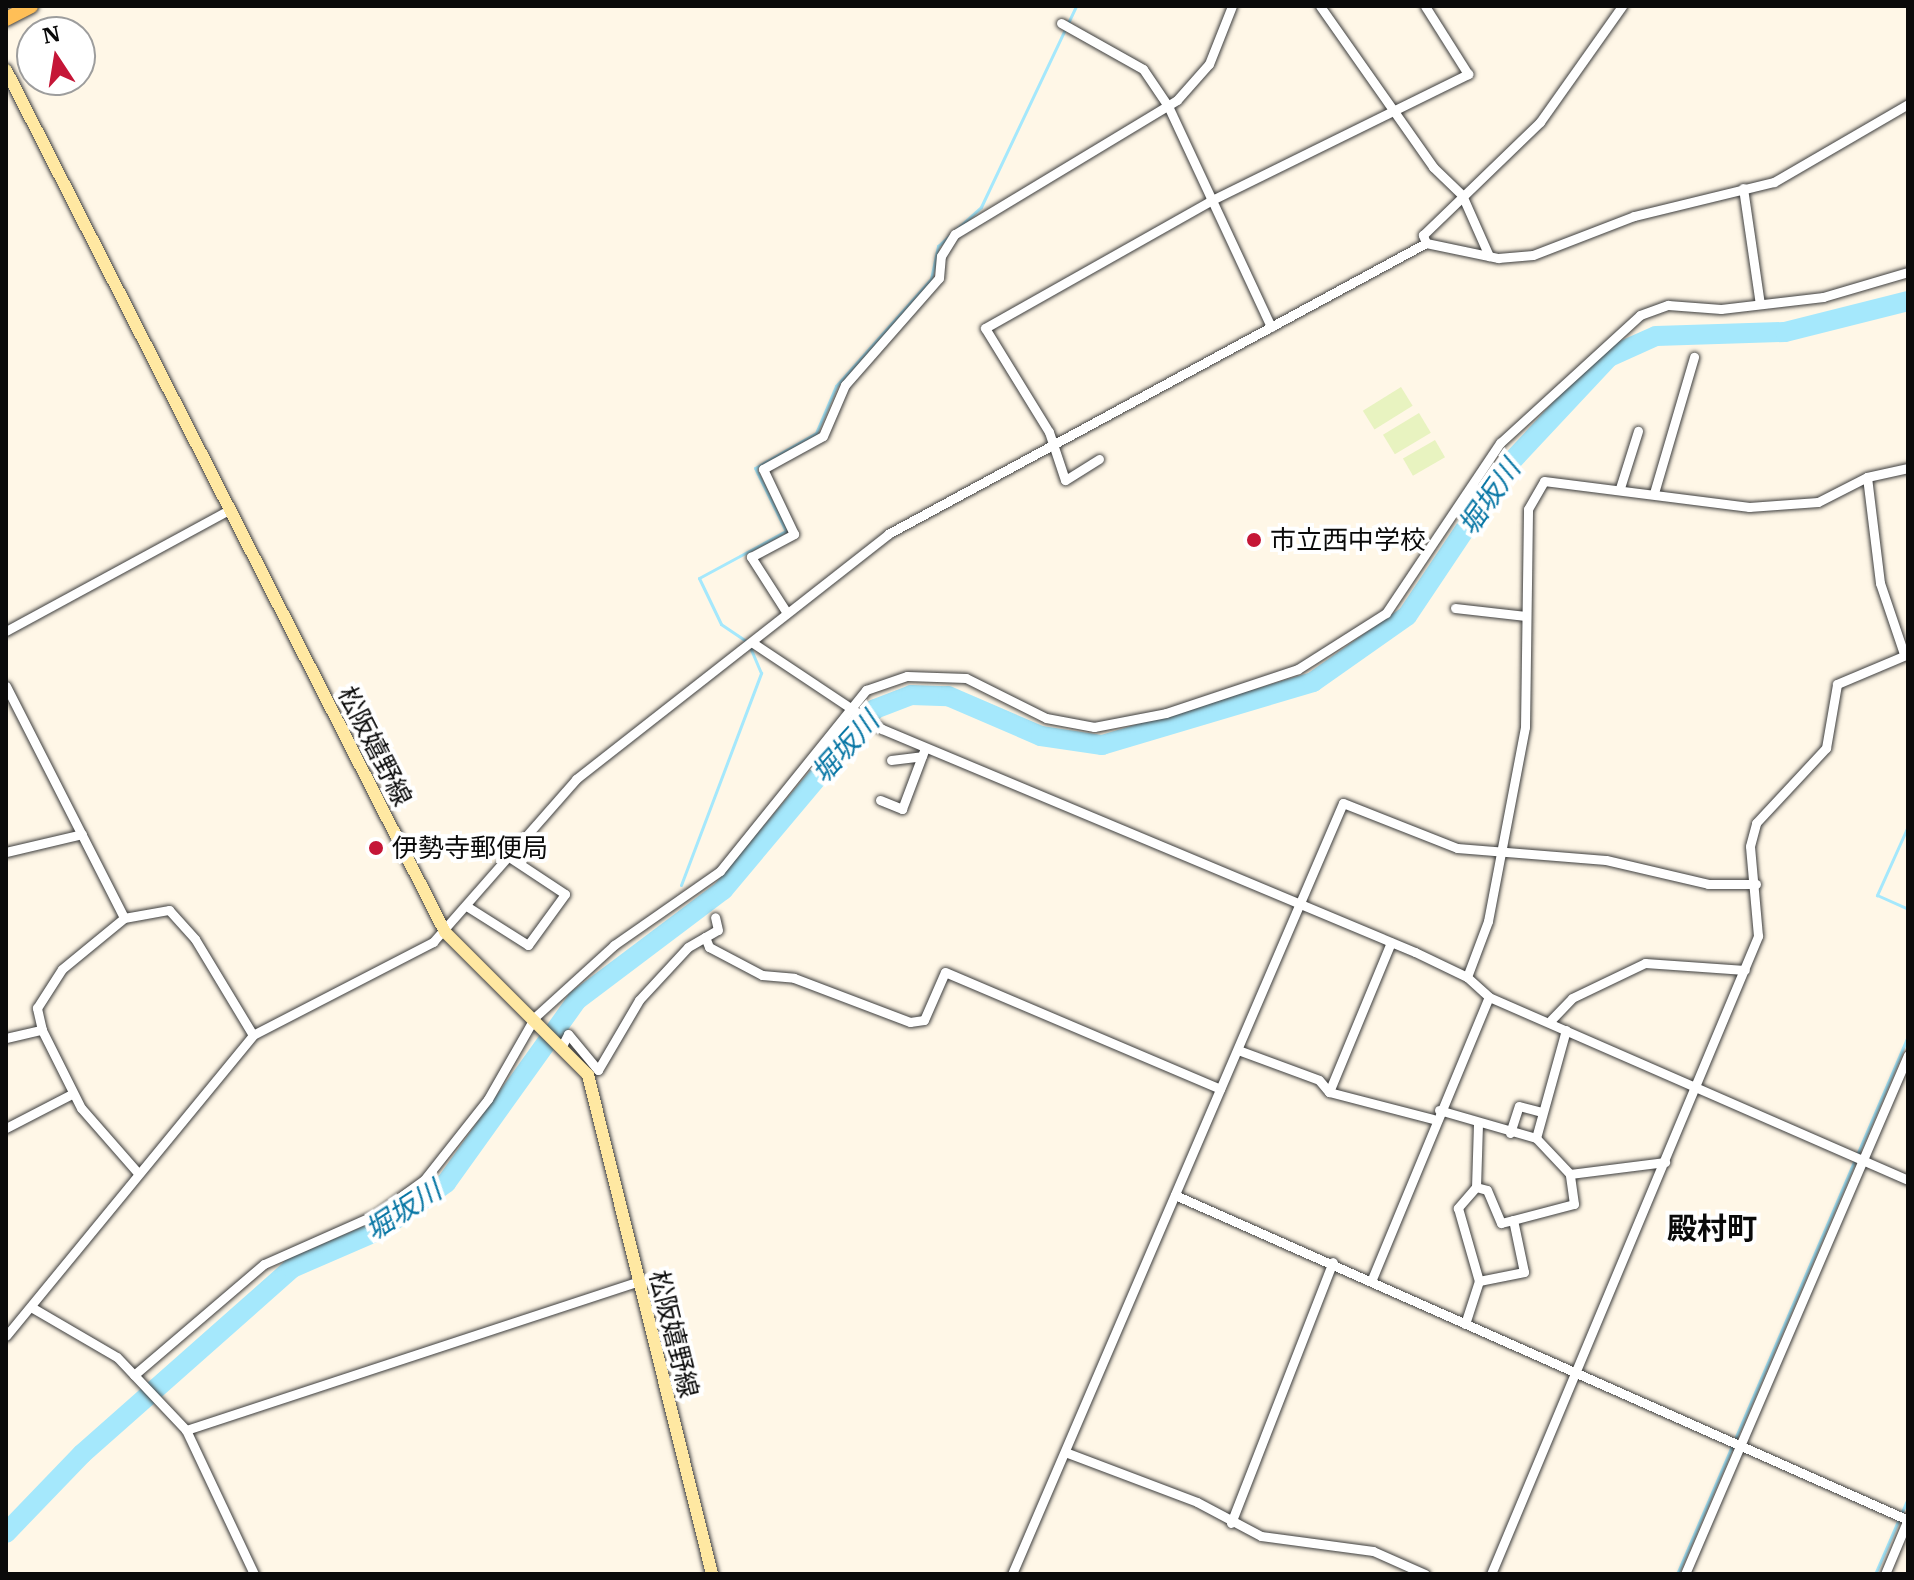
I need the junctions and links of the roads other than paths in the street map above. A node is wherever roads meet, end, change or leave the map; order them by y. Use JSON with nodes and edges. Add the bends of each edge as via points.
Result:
{"nodes":[{"id":1,"x":31,"y":6,"type":"edge"},
{"id":2,"x":1232,"y":6,"type":"edge"},
{"id":3,"x":1320,"y":6,"type":"edge"},
{"id":4,"x":1425,"y":6,"type":"edge"},
{"id":5,"x":1622,"y":6,"type":"edge"},
{"id":6,"x":1606,"y":11,"type":"edge"},
{"id":7,"x":6,"y":19,"type":"edge"},
{"id":8,"x":1061,"y":23,"type":"dead end"},
{"id":9,"x":6,"y":70,"type":"edge"},
{"id":10,"x":1908,"y":104,"type":"edge"},
{"id":11,"x":1168,"y":106,"type":"junction"},
{"id":12,"x":1394,"y":109,"type":"junction"},
{"id":13,"x":1743,"y":188,"type":"junction"},
{"id":14,"x":1462,"y":195,"type":"junction"},
{"id":15,"x":1210,"y":201,"type":"junction"},
{"id":16,"x":1426,"y":243,"type":"junction"},
{"id":17,"x":1489,"y":256,"type":"junction"},
{"id":18,"x":1908,"y":272,"type":"edge"},
{"id":19,"x":1760,"y":304,"type":"junction"},
{"id":20,"x":1271,"y":327,"type":"junction"},
{"id":21,"x":1694,"y":357,"type":"dead end"},
{"id":22,"x":1638,"y":431,"type":"dead end"},
{"id":23,"x":1053,"y":445,"type":"junction"},
{"id":24,"x":1099,"y":459,"type":"dead end"},
{"id":25,"x":1908,"y":468,"type":"edge"},
{"id":26,"x":1867,"y":477,"type":"junction"},
{"id":27,"x":1620,"y":488,"type":"junction"},
{"id":28,"x":1654,"y":493,"type":"junction"},
{"id":29,"x":229,"y":510,"type":"junction"},
{"id":30,"x":1455,"y":608,"type":"dead end"},
{"id":31,"x":787,"y":613,"type":"junction"},
{"id":32,"x":1526,"y":616,"type":"junction"},
{"id":33,"x":6,"y":631,"type":"edge"},
{"id":34,"x":750,"y":646,"type":"junction"},
{"id":35,"x":1906,"y":654,"type":"edge"},
{"id":36,"x":6,"y":686,"type":"edge"},
{"id":37,"x":853,"y":705,"type":"junction"},
{"id":38,"x":924,"y":752,"type":"junction"},
{"id":39,"x":891,"y":760,"type":"dead end"},
{"id":40,"x":880,"y":800,"type":"dead end"},
{"id":41,"x":82,"y":834,"type":"junction"},
{"id":42,"x":6,"y":852,"type":"edge"},
{"id":43,"x":1502,"y":852,"type":"junction"},
{"id":44,"x":509,"y":857,"type":"junction"},
{"id":45,"x":1756,"y":884,"type":"junction"},
{"id":46,"x":468,"y":907,"type":"junction"},
{"id":47,"x":1296,"y":907,"type":"junction"},
{"id":48,"x":715,"y":917,"type":"dead end"},
{"id":49,"x":124,"y":918,"type":"junction"},
{"id":50,"x":445,"y":932,"type":"junction"},
{"id":51,"x":705,"y":937,"type":"junction"},
{"id":52,"x":1391,"y":942,"type":"junction"},
{"id":53,"x":1745,"y":970,"type":"junction"},
{"id":54,"x":1467,"y":977,"type":"junction"},
{"id":55,"x":1489,"y":997,"type":"junction"},
{"id":56,"x":535,"y":1017,"type":"junction"},
{"id":57,"x":1551,"y":1020,"type":"junction"},
{"id":58,"x":42,"y":1030,"type":"junction"},
{"id":59,"x":1566,"y":1030,"type":"junction"},
{"id":60,"x":253,"y":1035,"type":"junction"},
{"id":61,"x":6,"y":1038,"type":"edge"},
{"id":62,"x":563,"y":1044,"type":"junction"},
{"id":63,"x":1238,"y":1050,"type":"junction"},
{"id":64,"x":1908,"y":1055,"type":"edge"},
{"id":65,"x":1220,"y":1089,"type":"junction"},
{"id":66,"x":1696,"y":1089,"type":"junction"},
{"id":67,"x":1329,"y":1092,"type":"junction"},
{"id":68,"x":72,"y":1094,"type":"junction"},
{"id":69,"x":1542,"y":1112,"type":"junction"},
{"id":70,"x":1436,"y":1115,"type":"junction"},
{"id":71,"x":1478,"y":1124,"type":"junction"},
{"id":72,"x":6,"y":1128,"type":"edge"},
{"id":73,"x":1510,"y":1133,"type":"junction"},
{"id":74,"x":1536,"y":1138,"type":"junction"},
{"id":75,"x":1857,"y":1160,"type":"junction"},
{"id":76,"x":1665,"y":1162,"type":"junction"},
{"id":77,"x":138,"y":1173,"type":"junction"},
{"id":78,"x":1570,"y":1174,"type":"junction"},
{"id":79,"x":1908,"y":1180,"type":"edge"},
{"id":80,"x":1476,"y":1187,"type":"junction"},
{"id":81,"x":1175,"y":1195,"type":"junction"},
{"id":82,"x":1513,"y":1220,"type":"junction"},
{"id":83,"x":1333,"y":1262,"type":"junction"},
{"id":84,"x":1372,"y":1279,"type":"junction"},
{"id":85,"x":638,"y":1281,"type":"junction"},
{"id":86,"x":1479,"y":1281,"type":"junction"},
{"id":87,"x":31,"y":1307,"type":"junction"},
{"id":88,"x":1465,"y":1324,"type":"junction"},
{"id":89,"x":6,"y":1336,"type":"edge"},
{"id":90,"x":1575,"y":1376,"type":"junction"},
{"id":91,"x":136,"y":1377,"type":"junction"},
{"id":92,"x":186,"y":1430,"type":"junction"},
{"id":93,"x":1735,"y":1446,"type":"junction"},
{"id":94,"x":1065,"y":1452,"type":"junction"},
{"id":95,"x":1905,"y":1518,"type":"edge"},
{"id":96,"x":1231,"y":1523,"type":"junction"},
{"id":97,"x":254,"y":1574,"type":"edge"},
{"id":98,"x":712,"y":1574,"type":"edge"},
{"id":99,"x":1012,"y":1574,"type":"edge"},
{"id":100,"x":1425,"y":1574,"type":"edge"},
{"id":101,"x":1491,"y":1574,"type":"edge"},
{"id":102,"x":1685,"y":1574,"type":"edge"},
{"id":103,"x":1885,"y":1574,"type":"edge"}],
"edges":[{"from":1,"to":7,"type":"main road"},
{"from":2,"to":11,"type":"street","via":[[1209,64]]},
{"from":3,"to":12,"type":"street"},
{"from":4,"to":12,"type":"street","via":[[1468,74]]},
{"from":5,"to":6,"type":"street"},
{"from":6,"to":14,"type":"street","via":[[1540,122]]},
{"from":8,"to":11,"type":"street","via":[[1143,69]]},
{"from":9,"to":29,"type":"main road","name":"松阪嬉野線"},
{"from":10,"to":13,"type":"street","via":[[1774,182]]},
{"from":11,"to":15,"type":"street"},
{"from":11,"to":31,"type":"street","via":[[955,234],[941,256],[939,278],[845,385],[823,436],[763,469],[794,534],[751,557]]},
{"from":12,"to":14,"type":"street"},
{"from":12,"to":15,"type":"street"},
{"from":13,"to":17,"type":"street","via":[[1634,216],[1533,255]]},
{"from":13,"to":19,"type":"street"},
{"from":14,"to":16,"type":"street","via":[[1423,235]]},
{"from":14,"to":17,"type":"street"},
{"from":15,"to":20,"type":"street"},
{"from":15,"to":23,"type":"street","via":[[985,328]]},
{"from":16,"to":17,"type":"street"},
{"from":16,"to":20,"type":"street"},
{"from":18,"to":19,"type":"street","via":[[1823,297]]},
{"from":19,"to":37,"type":"street","via":[[1668,305],[1640,315],[1500,443],[1386,613],[1298,669],[1110,726],[1061,723],[993,686],[952,675],[891,679]]},
{"from":20,"to":23,"type":"street"},
{"from":21,"to":28,"type":"street"},
{"from":22,"to":27,"type":"street"},
{"from":23,"to":24,"type":"street","via":[[1065,480]]},
{"from":23,"to":31,"type":"street","via":[[888,534]]},
{"from":25,"to":26,"type":"street"},
{"from":26,"to":28,"type":"street","via":[[1818,502],[1749,507]]},
{"from":26,"to":35,"type":"street","via":[[1880,583]]},
{"from":27,"to":28,"type":"street"},
{"from":27,"to":32,"type":"street","via":[[1544,481],[1528,509]]},
{"from":29,"to":33,"type":"street"},
{"from":29,"to":50,"type":"main road","name":"松阪嬉野線"},
{"from":30,"to":32,"type":"street"},
{"from":31,"to":34,"type":"street"},
{"from":32,"to":43,"type":"street","via":[[1525,727]]},
{"from":34,"to":37,"type":"street"},
{"from":34,"to":44,"type":"street","via":[[576,779]]},
{"from":35,"to":45,"type":"street","via":[[1834,688],[1826,748],[1756,823]]},
{"from":36,"to":41,"type":"street"},
{"from":37,"to":38,"type":"street"},
{"from":37,"to":56,"type":"street","via":[[720,871],[614,945]]},
{"from":38,"to":39,"type":"street"},
{"from":38,"to":40,"type":"street","via":[[902,809]]},
{"from":38,"to":47,"type":"street"},
{"from":41,"to":42,"type":"street"},
{"from":41,"to":49,"type":"street"},
{"from":43,"to":45,"type":"street","via":[[1624,862],[1708,884]]},
{"from":43,"to":47,"type":"street","via":[[1457,848],[1343,803]]},
{"from":43,"to":54,"type":"street"},
{"from":44,"to":46,"type":"street"},
{"from":44,"to":46,"type":"street","via":[[565,894],[528,945]]},
{"from":45,"to":53,"type":"street","via":[[1758,936]]},
{"from":46,"to":50,"type":"street"},
{"from":47,"to":52,"type":"street"},
{"from":47,"to":63,"type":"street"},
{"from":48,"to":51,"type":"street","via":[[718,930]]},
{"from":49,"to":58,"type":"street","via":[[62,969],[37,1008]]},
{"from":49,"to":60,"type":"street","via":[[173,912]]},
{"from":50,"to":56,"type":"main road","name":"松阪嬉野線"},
{"from":50,"to":60,"type":"street"},
{"from":51,"to":62,"type":"street","via":[[639,1000],[598,1070],[568,1034]]},
{"from":51,"to":65,"type":"street","via":[[709,947],[762,975],[794,978],[910,1022],[924,1020],[945,972]]},
{"from":52,"to":54,"type":"street"},
{"from":52,"to":67,"type":"street"},
{"from":53,"to":57,"type":"street","via":[[1645,963],[1572,998]]},
{"from":53,"to":66,"type":"street"},
{"from":54,"to":55,"type":"street"},
{"from":55,"to":57,"type":"street"},
{"from":55,"to":70,"type":"street"},
{"from":56,"to":62,"type":"main road","name":"松阪嬉野線"},
{"from":56,"to":91,"type":"street","via":[[488,1099],[424,1180],[377,1214],[264,1264]]},
{"from":57,"to":59,"type":"street"},
{"from":58,"to":61,"type":"street"},
{"from":58,"to":68,"type":"street"},
{"from":59,"to":66,"type":"street"},
{"from":59,"to":69,"type":"street"},
{"from":60,"to":77,"type":"street"},
{"from":62,"to":85,"type":"main road","name":"松阪嬉野線","via":[[588,1075]]},
{"from":63,"to":65,"type":"street"},
{"from":63,"to":67,"type":"street","via":[[1319,1080]]},
{"from":64,"to":75,"type":"street"},
{"from":65,"to":81,"type":"street"},
{"from":66,"to":75,"type":"street"},
{"from":66,"to":76,"type":"street"},
{"from":67,"to":70,"type":"street"},
{"from":68,"to":72,"type":"street"},
{"from":68,"to":77,"type":"street"},
{"from":69,"to":73,"type":"street","via":[[1519,1106]]},
{"from":69,"to":74,"type":"street"},
{"from":70,"to":71,"type":"street"},
{"from":70,"to":84,"type":"street"},
{"from":71,"to":73,"type":"street"},
{"from":71,"to":80,"type":"street"},
{"from":73,"to":74,"type":"street"},
{"from":74,"to":78,"type":"street"},
{"from":75,"to":79,"type":"street"},
{"from":75,"to":93,"type":"street"},
{"from":76,"to":78,"type":"street"},
{"from":76,"to":90,"type":"street"},
{"from":77,"to":87,"type":"street"},
{"from":78,"to":82,"type":"street","via":[[1574,1204]]},
{"from":80,"to":82,"type":"street","via":[[1487,1190],[1501,1223]]},
{"from":80,"to":86,"type":"street","via":[[1458,1208]]},
{"from":81,"to":83,"type":"street"},
{"from":81,"to":94,"type":"street"},
{"from":82,"to":86,"type":"street","via":[[1524,1272]]},
{"from":83,"to":84,"type":"street"},
{"from":83,"to":96,"type":"street"},
{"from":84,"to":88,"type":"street"},
{"from":85,"to":92,"type":"street"},
{"from":85,"to":98,"type":"main road","name":"松阪嬉野線"},
{"from":86,"to":88,"type":"street"},
{"from":87,"to":89,"type":"street"},
{"from":87,"to":91,"type":"street"},
{"from":88,"to":90,"type":"street"},
{"from":90,"to":93,"type":"street"},
{"from":90,"to":101,"type":"street"},
{"from":91,"to":92,"type":"street"},
{"from":92,"to":97,"type":"street"},
{"from":93,"to":95,"type":"street"},
{"from":93,"to":102,"type":"street"},
{"from":94,"to":96,"type":"street","via":[[1197,1502]]},
{"from":94,"to":99,"type":"street"},
{"from":95,"to":103,"type":"street"},
{"from":96,"to":100,"type":"street","via":[[1261,1536],[1373,1551]]}]}
